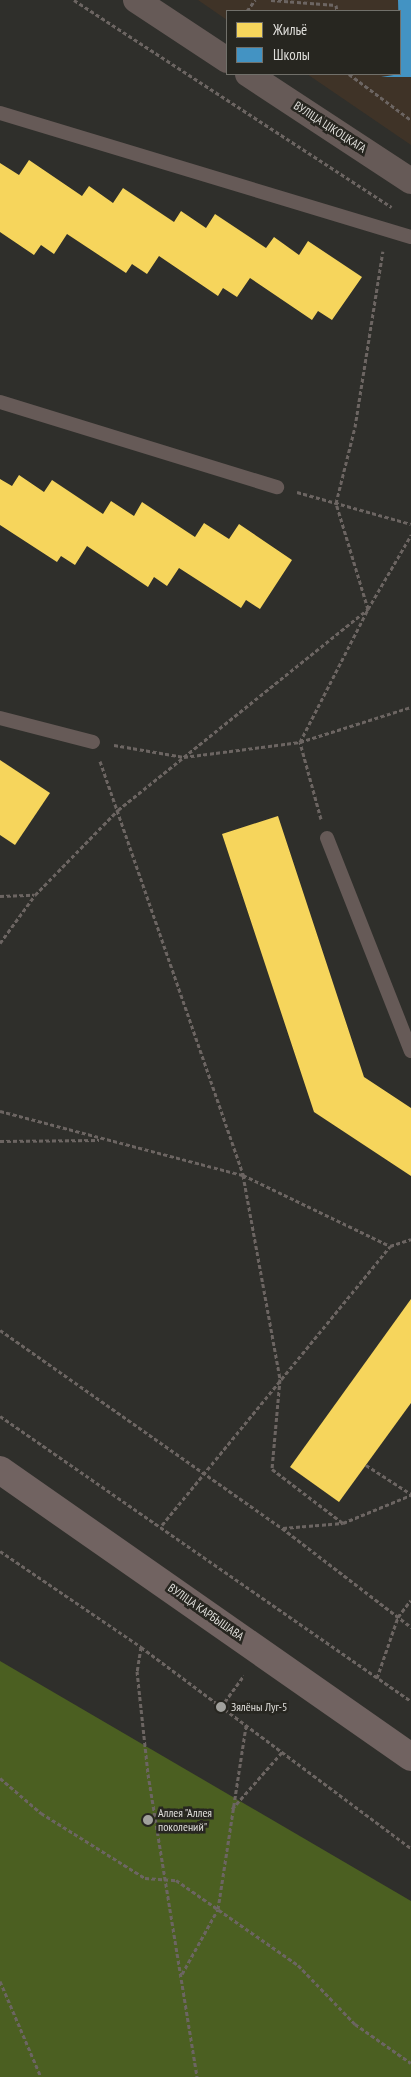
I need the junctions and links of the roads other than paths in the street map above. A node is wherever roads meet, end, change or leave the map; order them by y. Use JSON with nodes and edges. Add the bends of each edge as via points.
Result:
{"nodes":[{"id":1,"x":136,"y":0,"type":"edge"},
{"id":2,"x":226,"y":59,"type":"edge"},
{"id":3,"x":250,"y":75,"type":"edge"},
{"id":4,"x":0,"y":113,"type":"edge"},
{"id":5,"x":411,"y":181,"type":"edge"},
{"id":6,"x":411,"y":237,"type":"edge"},
{"id":7,"x":0,"y":402,"type":"edge"},
{"id":8,"x":277,"y":487,"type":"road end"},
{"id":9,"x":0,"y":718,"type":"edge"},
{"id":10,"x":93,"y":742,"type":"road end"},
{"id":11,"x":327,"y":838,"type":"road end"},
{"id":12,"x":411,"y":1051,"type":"edge"},
{"id":13,"x":0,"y":1470,"type":"edge"},
{"id":14,"x":411,"y":1756,"type":"edge"}],
"edges":[{"from":1,"to":2,"type":"street"},
{"from":3,"to":5,"type":"street","name":"ВУЛІЦА ЦІКОЦКАГА"},
{"from":4,"to":6,"type":"lane"},
{"from":7,"to":8,"type":"lane"},
{"from":9,"to":10,"type":"lane"},
{"from":11,"to":12,"type":"lane"},
{"from":13,"to":14,"type":"main road","name":"ВУЛІЦА КАРБЫШАВА"}]}
